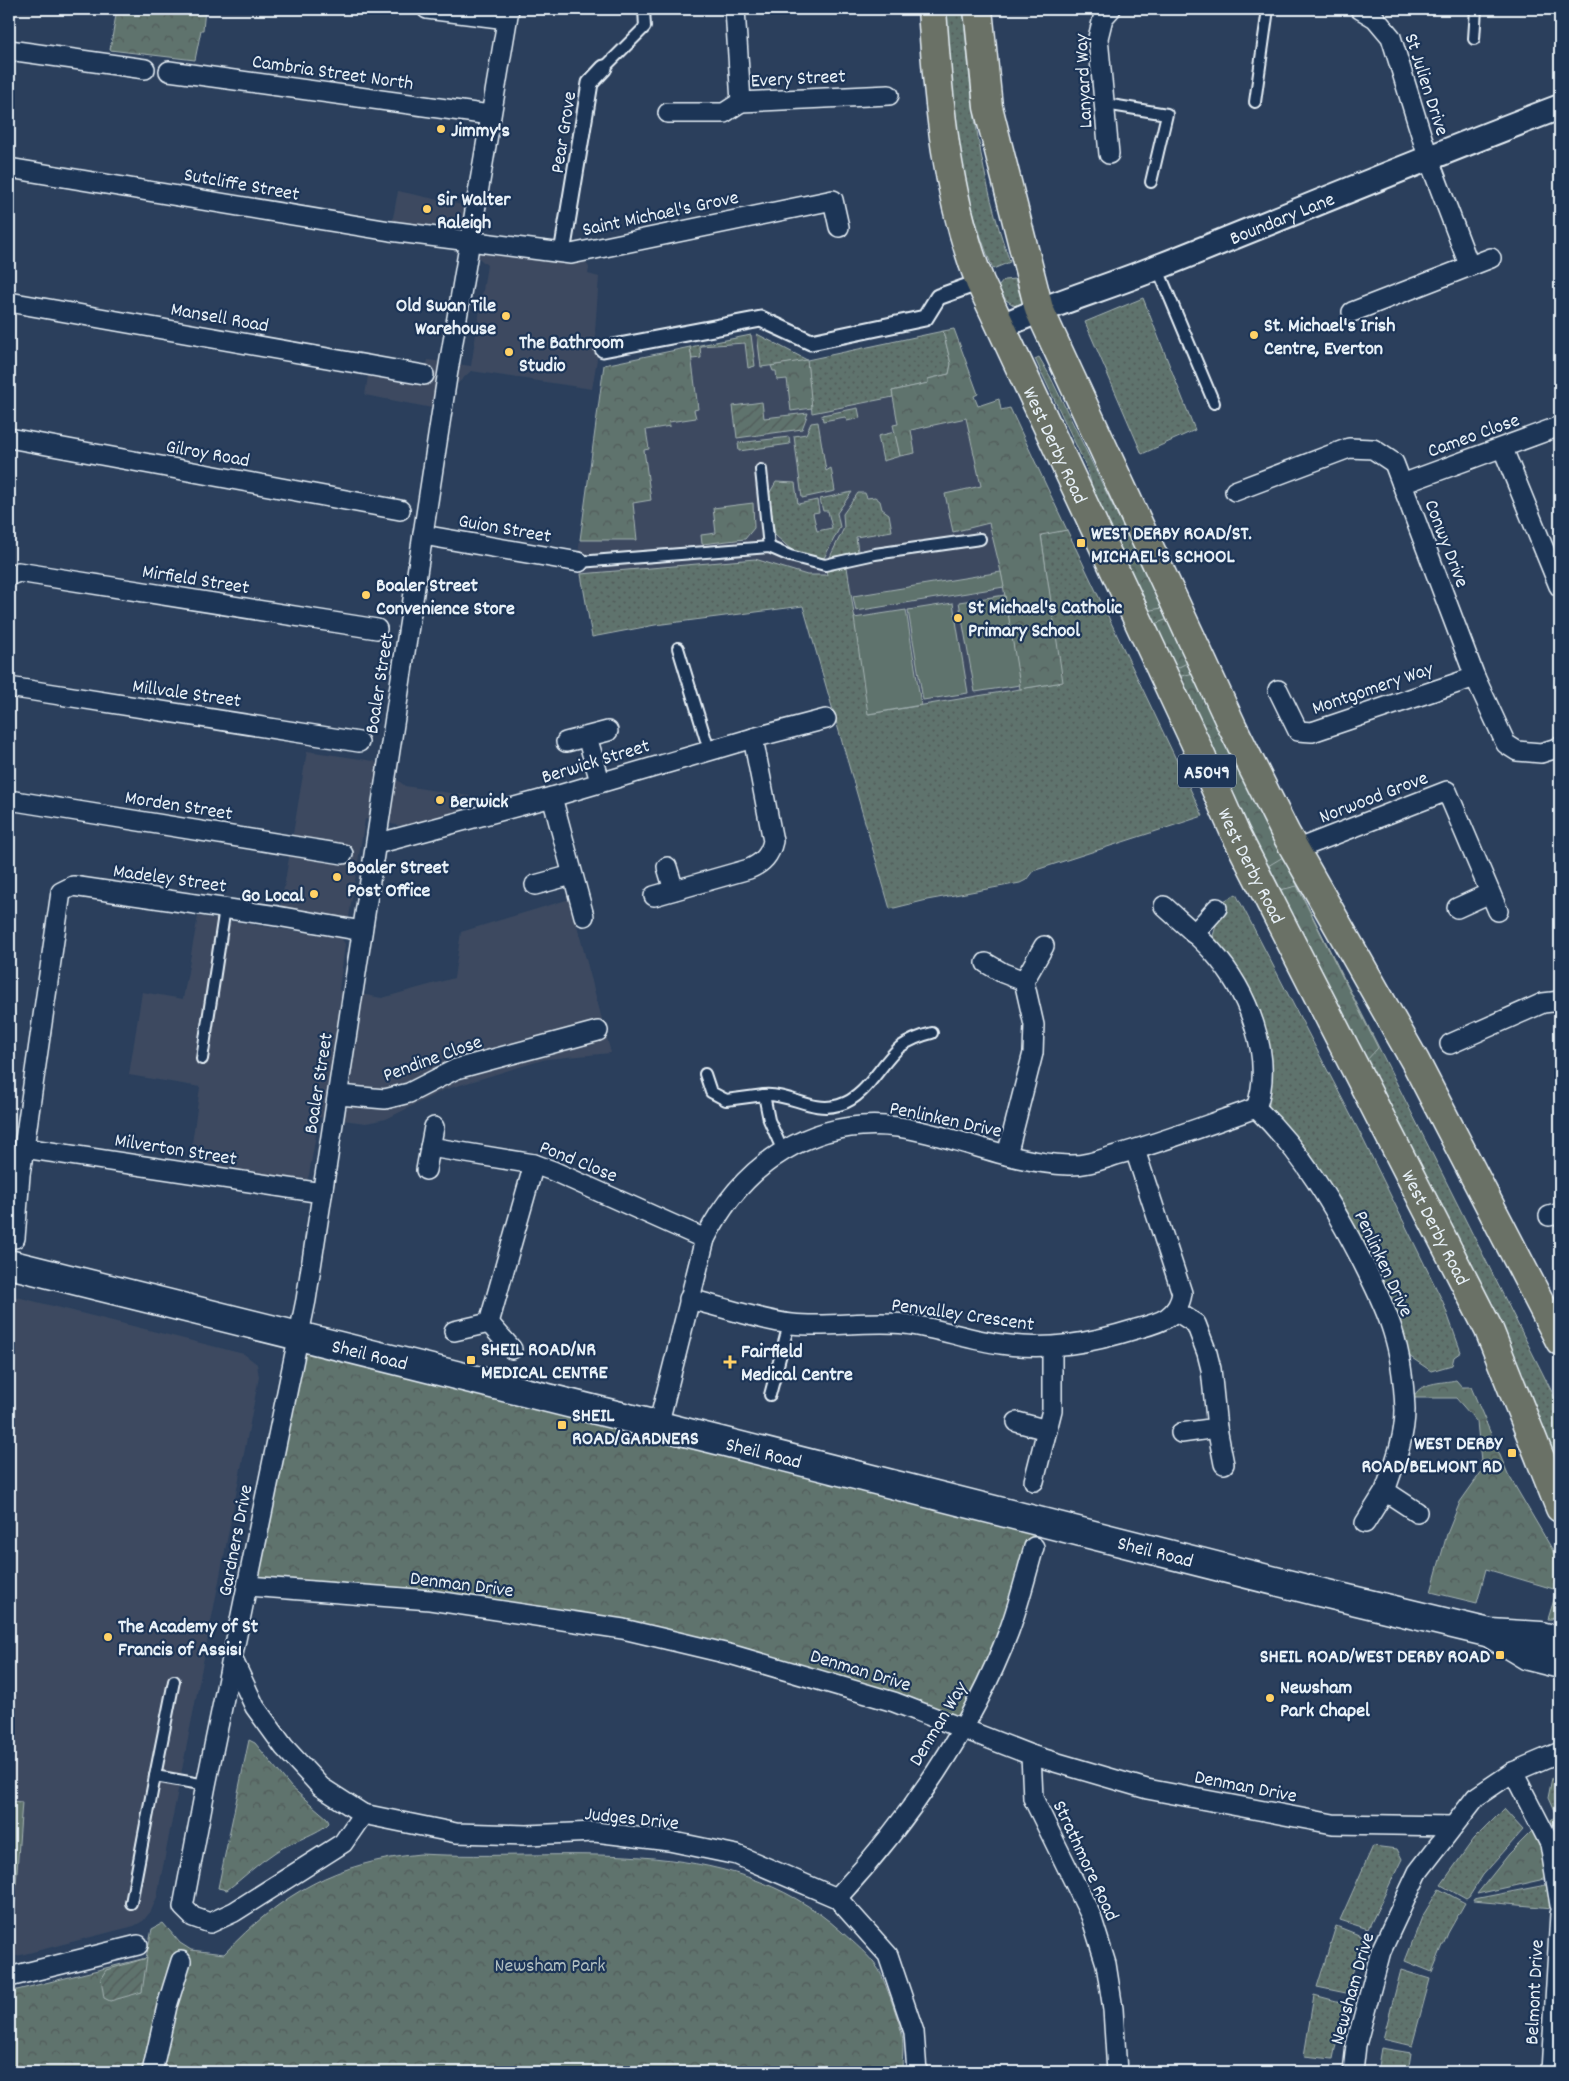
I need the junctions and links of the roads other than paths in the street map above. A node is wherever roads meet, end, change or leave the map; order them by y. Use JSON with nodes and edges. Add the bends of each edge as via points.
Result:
{"nodes":[{"id":1,"x":427,"y":9,"type":"edge"},
{"id":2,"x":644,"y":9,"type":"edge"},
{"id":3,"x":735,"y":9,"type":"edge"},
{"id":4,"x":932,"y":9,"type":"edge"},
{"id":5,"x":978,"y":9,"type":"edge"},
{"id":6,"x":1111,"y":9,"type":"edge"},
{"id":7,"x":1268,"y":9,"type":"edge"},
{"id":8,"x":1360,"y":9,"type":"edge"},
{"id":9,"x":1476,"y":9,"type":"edge"},
{"id":10,"x":508,"y":14,"type":"edge"},
{"id":11,"x":1474,"y":39,"type":"dead end"},
{"id":12,"x":9,"y":50,"type":"edge"},
{"id":13,"x":604,"y":68,"type":"joint"},
{"id":14,"x":145,"y":69,"type":"dead end"},
{"id":15,"x":169,"y":72,"type":"dead end"},
{"id":16,"x":890,"y":95,"type":"dead end"},
{"id":17,"x":741,"y":102,"type":"junction"},
{"id":18,"x":1256,"y":102,"type":"dead end"},
{"id":19,"x":1105,"y":104,"type":"junction"},
{"id":20,"x":1560,"y":107,"type":"edge"},
{"id":21,"x":668,"y":114,"type":"dead end"},
{"id":22,"x":490,"y":115,"type":"junction"},
{"id":23,"x":1109,"y":154,"type":"dead end"},
{"id":24,"x":1428,"y":157,"type":"junction"},
{"id":25,"x":9,"y":168,"type":"edge"},
{"id":26,"x":1151,"y":182,"type":"dead end"},
{"id":27,"x":839,"y":227,"type":"dead end"},
{"id":28,"x":468,"y":241,"type":"junction"},
{"id":29,"x":562,"y":253,"type":"junction"},
{"id":30,"x":1491,"y":258,"type":"dead end"},
{"id":31,"x":1469,"y":265,"type":"junction"},
{"id":32,"x":1157,"y":267,"type":"junction"},
{"id":33,"x":980,"y":282,"type":"junction"},
{"id":34,"x":9,"y":302,"type":"edge"},
{"id":35,"x":1039,"y":310,"type":"junction"},
{"id":36,"x":1352,"y":312,"type":"dead end"},
{"id":37,"x":1002,"y":326,"type":"junction"},
{"id":38,"x":603,"y":349,"type":"dead end"},
{"id":39,"x":424,"y":375,"type":"dead end"},
{"id":40,"x":1214,"y":403,"type":"dead end"},
{"id":41,"x":1560,"y":426,"type":"edge"},
{"id":42,"x":9,"y":438,"type":"edge"},
{"id":43,"x":1502,"y":448,"type":"junction"},
{"id":44,"x":761,"y":470,"type":"dead end"},
{"id":45,"x":1402,"y":484,"type":"junction"},
{"id":46,"x":1235,"y":491,"type":"dead end"},
{"id":47,"x":400,"y":510,"type":"dead end"},
{"id":48,"x":423,"y":535,"type":"junction"},
{"id":49,"x":980,"y":539,"type":"dead end"},
{"id":50,"x":769,"y":547,"type":"junction"},
{"id":51,"x":579,"y":562,"type":"joint"},
{"id":52,"x":9,"y":576,"type":"edge"},
{"id":53,"x":1559,"y":586,"type":"edge"},
{"id":54,"x":377,"y":629,"type":"dead end"},
{"id":55,"x":678,"y":648,"type":"dead end"},
{"id":56,"x":1475,"y":676,"type":"junction"},
{"id":57,"x":9,"y":687,"type":"edge"},
{"id":58,"x":1278,"y":690,"type":"dead end"},
{"id":59,"x":826,"y":719,"type":"dead end"},
{"id":60,"x":608,"y":731,"type":"dead end"},
{"id":61,"x":587,"y":737,"type":"junction"},
{"id":62,"x":753,"y":738,"type":"junction"},
{"id":63,"x":359,"y":742,"type":"dead end"},
{"id":64,"x":566,"y":742,"type":"dead end"},
{"id":65,"x":1560,"y":747,"type":"edge"},
{"id":66,"x":709,"y":750,"type":"junction"},
{"id":67,"x":600,"y":782,"type":"junction"},
{"id":68,"x":552,"y":797,"type":"junction"},
{"id":69,"x":9,"y":800,"type":"edge"},
{"id":70,"x":376,"y":844,"type":"junction"},
{"id":71,"x":1295,"y":850,"type":"junction"},
{"id":72,"x":342,"y":854,"type":"dead end"},
{"id":73,"x":668,"y":867,"type":"dead end"},
{"id":74,"x":572,"y":874,"type":"junction"},
{"id":75,"x":535,"y":885,"type":"dead end"},
{"id":76,"x":674,"y":890,"type":"junction"},
{"id":77,"x":1490,"y":893,"type":"junction"},
{"id":78,"x":654,"y":896,"type":"dead end"},
{"id":79,"x":1164,"y":906,"type":"dead end"},
{"id":80,"x":225,"y":908,"type":"junction"},
{"id":81,"x":1217,"y":908,"type":"dead end"},
{"id":82,"x":1457,"y":908,"type":"dead end"},
{"id":83,"x":1498,"y":911,"type":"dead end"},
{"id":84,"x":584,"y":916,"type":"dead end"},
{"id":85,"x":362,"y":931,"type":"junction"},
{"id":86,"x":1194,"y":934,"type":"junction"},
{"id":87,"x":1044,"y":946,"type":"dead end"},
{"id":88,"x":986,"y":964,"type":"dead end"},
{"id":89,"x":1024,"y":981,"type":"junction"},
{"id":90,"x":1560,"y":1001,"type":"edge"},
{"id":91,"x":598,"y":1031,"type":"dead end"},
{"id":92,"x":932,"y":1034,"type":"dead end"},
{"id":93,"x":1450,"y":1044,"type":"dead end"},
{"id":94,"x":202,"y":1060,"type":"dead end"},
{"id":95,"x":705,"y":1074,"type":"dead end"},
{"id":96,"x":339,"y":1095,"type":"junction"},
{"id":97,"x":764,"y":1095,"type":"junction"},
{"id":98,"x":1256,"y":1108,"type":"junction"},
{"id":99,"x":434,"y":1127,"type":"dead end"},
{"id":100,"x":430,"y":1147,"type":"junction"},
{"id":101,"x":24,"y":1148,"type":"junction"},
{"id":102,"x":782,"y":1149,"type":"junction"},
{"id":103,"x":1134,"y":1150,"type":"junction"},
{"id":104,"x":1007,"y":1154,"type":"junction"},
{"id":105,"x":534,"y":1164,"type":"junction"},
{"id":106,"x":426,"y":1170,"type":"dead end"},
{"id":107,"x":322,"y":1193,"type":"junction"},
{"id":108,"x":15,"y":1238,"type":"joint"},
{"id":109,"x":705,"y":1239,"type":"junction"},
{"id":110,"x":9,"y":1264,"type":"edge"},
{"id":111,"x":689,"y":1299,"type":"junction"},
{"id":112,"x":1176,"y":1311,"type":"junction"},
{"id":113,"x":489,"y":1323,"type":"junction"},
{"id":114,"x":789,"y":1324,"type":"junction"},
{"id":115,"x":454,"y":1331,"type":"dead end"},
{"id":116,"x":300,"y":1335,"type":"junction"},
{"id":117,"x":1559,"y":1335,"type":"edge"},
{"id":118,"x":1052,"y":1347,"type":"junction"},
{"id":119,"x":512,"y":1349,"type":"dead end"},
{"id":120,"x":770,"y":1395,"type":"dead end"},
{"id":121,"x":1017,"y":1422,"type":"dead end"},
{"id":122,"x":658,"y":1426,"type":"junction"},
{"id":123,"x":1216,"y":1428,"type":"junction"},
{"id":124,"x":1047,"y":1430,"type":"junction"},
{"id":125,"x":1181,"y":1433,"type":"dead end"},
{"id":126,"x":1224,"y":1464,"type":"dead end"},
{"id":127,"x":1034,"y":1481,"type":"dead end"},
{"id":128,"x":1385,"y":1491,"type":"junction"},
{"id":129,"x":1560,"y":1508,"type":"edge"},
{"id":130,"x":1417,"y":1512,"type":"dead end"},
{"id":131,"x":1366,"y":1523,"type":"dead end"},
{"id":132,"x":1034,"y":1547,"type":"dead end"},
{"id":133,"x":248,"y":1586,"type":"junction"},
{"id":134,"x":1490,"y":1634,"type":"junction"},
{"id":135,"x":1560,"y":1641,"type":"edge"},
{"id":136,"x":233,"y":1660,"type":"junction"},
{"id":137,"x":1560,"y":1664,"type":"edge"},
{"id":138,"x":174,"y":1681,"type":"dead end"},
{"id":139,"x":962,"y":1728,"type":"junction"},
{"id":140,"x":1560,"y":1752,"type":"edge"},
{"id":141,"x":1031,"y":1755,"type":"junction"},
{"id":142,"x":1513,"y":1772,"type":"junction"},
{"id":143,"x":155,"y":1776,"type":"junction"},
{"id":144,"x":206,"y":1785,"type":"junction"},
{"id":145,"x":363,"y":1814,"type":"junction"},
{"id":146,"x":1452,"y":1826,"type":"junction"},
{"id":147,"x":837,"y":1898,"type":"junction"},
{"id":148,"x":131,"y":1903,"type":"dead end"},
{"id":149,"x":1560,"y":1905,"type":"edge"},
{"id":150,"x":1560,"y":1914,"type":"edge"},
{"id":151,"x":138,"y":1945,"type":"dead end"},
{"id":152,"x":181,"y":1961,"type":"dead end"},
{"id":153,"x":9,"y":1977,"type":"edge"},
{"id":154,"x":152,"y":2072,"type":"edge"},
{"id":155,"x":917,"y":2072,"type":"edge"},
{"id":156,"x":1117,"y":2072,"type":"edge"},
{"id":157,"x":1353,"y":2072,"type":"edge"},
{"id":158,"x":1551,"y":2072,"type":"edge"}],
"edges":[{"from":1,"to":10,"type":"street"},
{"from":2,"to":13,"type":"lane","name":"Pear Grove","via":[[645,27]]},
{"from":3,"to":17,"type":"street","name":"Every Street"},
{"from":4,"to":33,"type":"highway","name":"West Derby Road","number":"A5049","via":[[947,160],[971,259]]},
{"from":5,"to":35,"type":"highway","name":"West Derby Road","number":"A5049","via":[[988,108]]},
{"from":6,"to":19,"type":"street","name":"Lanyard Way","via":[[1103,18],[1098,38]]},
{"from":7,"to":18,"type":"lane"},
{"from":8,"to":24,"type":"street","name":"St Julien Drive","via":[[1375,18],[1391,37]]},
{"from":9,"to":11,"type":"lane"},
{"from":10,"to":22,"type":"street","name":"Boaler Street"},
{"from":12,"to":14,"type":"street"},
{"from":13,"to":29,"type":"street","name":"Pear Grove","via":[[590,83]]},
{"from":15,"to":22,"type":"street","name":"Cambria Street North"},
{"from":16,"to":17,"type":"street","name":"Every Street"},
{"from":17,"to":21,"type":"street","via":[[724,113]]},
{"from":19,"to":23,"type":"street","name":"Lanyard Way"},
{"from":19,"to":26,"type":"lane","via":[[1166,114]]},
{"from":20,"to":24,"type":"street","name":"Boundary Lane"},
{"from":22,"to":28,"type":"street","name":"Boaler Street"},
{"from":24,"to":31,"type":"street","name":"St Julien Drive"},
{"from":24,"to":32,"type":"street","name":"Boundary Lane"},
{"from":25,"to":28,"type":"street","name":"Sutcliffe Street"},
{"from":27,"to":29,"type":"street","name":"Saint Michael's Grove","via":[[833,200],[571,254]]},
{"from":28,"to":29,"type":"street","name":"Saint Michael's Grove"},
{"from":28,"to":48,"type":"street","name":"Boaler Street"},
{"from":30,"to":31,"type":"street"},
{"from":31,"to":36,"type":"street"},
{"from":32,"to":35,"type":"street","name":"Boundary Lane"},
{"from":32,"to":40,"type":"lane"},
{"from":33,"to":37,"type":"highway","name":"West Derby Road","number":"A5049"},
{"from":33,"to":38,"type":"street","via":[[938,297],[925,318],[811,342],[761,319]]},
{"from":34,"to":39,"type":"street","name":"Mansell Road"},
{"from":35,"to":37,"type":"street","name":"Boundary Lane"},
{"from":35,"to":71,"type":"highway","name":"West Derby Road","number":"A5049","via":[[1232,726]]},
{"from":37,"to":129,"type":"highway","name":"West Derby Road","number":"A5049","via":[[1235,833],[1489,1330]]},
{"from":41,"to":43,"type":"street","name":"Cameo Close"},
{"from":42,"to":47,"type":"street","name":"Gilroy Road"},
{"from":43,"to":45,"type":"street","name":"Cameo Close"},
{"from":43,"to":53,"type":"street"},
{"from":44,"to":50,"type":"lane"},
{"from":45,"to":46,"type":"street","name":"Conwy Drive","via":[[1394,463],[1373,449],[1349,448]]},
{"from":45,"to":56,"type":"street","name":"Conwy Drive"},
{"from":48,"to":51,"type":"street","name":"Guion Street"},
{"from":48,"to":70,"type":"street","name":"Boaler Street"},
{"from":49,"to":50,"type":"lane","via":[[825,564],[790,556]]},
{"from":50,"to":51,"type":"lane"},
{"from":52,"to":54,"type":"street","name":"Mirfield Street","via":[[18,572]]},
{"from":55,"to":66,"type":"lane"},
{"from":56,"to":58,"type":"street","name":"Montgomery Way","via":[[1312,732],[1298,731]]},
{"from":56,"to":65,"type":"street","name":"Conwy Drive","via":[[1506,744],[1517,751],[1541,753]]},
{"from":57,"to":63,"type":"street","name":"Millvale Street"},
{"from":59,"to":62,"type":"street","name":"Berwick Street"},
{"from":60,"to":61,"type":"street"},
{"from":61,"to":64,"type":"street"},
{"from":61,"to":67,"type":"street"},
{"from":62,"to":66,"type":"street","name":"Berwick Street"},
{"from":62,"to":76,"type":"street","via":[[773,841],[771,851],[757,866]]},
{"from":66,"to":67,"type":"street","name":"Berwick Street"},
{"from":67,"to":68,"type":"street","name":"Berwick Street"},
{"from":68,"to":70,"type":"street","name":"Berwick Street"},
{"from":68,"to":74,"type":"street"},
{"from":69,"to":72,"type":"street","name":"Morden Street"},
{"from":70,"to":85,"type":"street","name":"Boaler Street"},
{"from":71,"to":77,"type":"street","name":"Norwood Grove","via":[[1447,791]]},
{"from":71,"to":117,"type":"highway","name":"West Derby Road","number":"A5049","via":[[1415,1061]]},
{"from":73,"to":76,"type":"street"},
{"from":74,"to":75,"type":"street"},
{"from":74,"to":84,"type":"street"},
{"from":76,"to":78,"type":"street"},
{"from":77,"to":82,"type":"street"},
{"from":77,"to":83,"type":"street","name":"Norwood Grove"},
{"from":79,"to":86,"type":"street"},
{"from":80,"to":85,"type":"street","name":"Madeley Street"},
{"from":80,"to":94,"type":"lane"},
{"from":80,"to":101,"type":"street","name":"Madeley Street","via":[[73,886],[61,892]]},
{"from":81,"to":86,"type":"street"},
{"from":85,"to":96,"type":"street","name":"Boaler Street"},
{"from":86,"to":98,"type":"street","via":[[1228,972],[1252,1021],[1260,1045],[1262,1077],[1262,1093]]},
{"from":87,"to":89,"type":"street"},
{"from":88,"to":89,"type":"street"},
{"from":89,"to":104,"type":"street","via":[[1034,1025],[1033,1053]]},
{"from":90,"to":93,"type":"street","via":[[1543,1003]]},
{"from":91,"to":96,"type":"street","name":"Pendine Close","via":[[456,1069],[409,1093],[385,1099]]},
{"from":92,"to":97,"type":"lane","via":[[909,1041],[898,1049],[855,1097],[840,1105],[813,1106],[789,1096]]},
{"from":95,"to":97,"type":"lane","via":[[711,1092],[726,1100]]},
{"from":96,"to":107,"type":"street","name":"Boaler Street"},
{"from":97,"to":102,"type":"lane","via":[[769,1120]]},
{"from":98,"to":103,"type":"street","name":"Penlinken Drive"},
{"from":98,"to":128,"type":"street","name":"Penlinken Drive","via":[[1293,1150],[1332,1204],[1376,1289],[1393,1332],[1401,1366],[1405,1412],[1402,1437]]},
{"from":99,"to":100,"type":"street"},
{"from":100,"to":105,"type":"street","name":"Pond Close"},
{"from":100,"to":106,"type":"street"},
{"from":101,"to":107,"type":"street","name":"Milverton Street"},
{"from":101,"to":108,"type":"street"},
{"from":102,"to":104,"type":"street","name":"Penlinken Drive","via":[[838,1130],[879,1126],[898,1127]]},
{"from":102,"to":109,"type":"street","name":"Penlinken Drive","via":[[729,1198]]},
{"from":103,"to":104,"type":"street","name":"Penlinken Drive","via":[[1068,1166]]},
{"from":103,"to":112,"type":"street","via":[[1182,1293]]},
{"from":105,"to":109,"type":"street","name":"Pond Close"},
{"from":105,"to":113,"type":"street"},
{"from":107,"to":116,"type":"street","name":"Boaler Street"},
{"from":108,"to":110,"type":"street"},
{"from":109,"to":111,"type":"street","name":"Penlinken Drive"},
{"from":110,"to":116,"type":"main road","name":"Sheil Road"},
{"from":111,"to":114,"type":"street","name":"Penvalley Crescent"},
{"from":111,"to":122,"type":"street","name":"Penlinken Drive"},
{"from":112,"to":118,"type":"street","name":"Penvalley Crescent","via":[[1166,1320],[1112,1337]]},
{"from":112,"to":123,"type":"street","via":[[1196,1324],[1202,1337],[1211,1369]]},
{"from":113,"to":115,"type":"street"},
{"from":113,"to":119,"type":"street"},
{"from":114,"to":118,"type":"street","name":"Penvalley Crescent","via":[[901,1324],[1000,1344]]},
{"from":114,"to":120,"type":"lane"},
{"from":116,"to":122,"type":"main road","name":"Sheil Road"},
{"from":116,"to":133,"type":"street","name":"Gardners Drive"},
{"from":118,"to":124,"type":"street","via":[[1052,1410]]},
{"from":121,"to":124,"type":"street"},
{"from":122,"to":134,"type":"main road","name":"Sheil Road"},
{"from":123,"to":125,"type":"street"},
{"from":123,"to":126,"type":"street"},
{"from":124,"to":127,"type":"street"},
{"from":128,"to":130,"type":"street"},
{"from":128,"to":131,"type":"street","name":"Penlinken Drive"},
{"from":132,"to":139,"type":"street","name":"Denman Way","via":[[1010,1630],[986,1686]]},
{"from":133,"to":136,"type":"street","name":"Gardners Drive"},
{"from":133,"to":139,"type":"street","name":"Denman Drive","via":[[430,1600],[623,1629],[733,1654],[894,1702]]},
{"from":134,"to":135,"type":"main road","name":"Sheil Road","via":[[1541,1636]]},
{"from":134,"to":137,"type":"main road","name":"Sheil Road","via":[[1528,1656]]},
{"from":136,"to":144,"type":"street","name":"Gardners Drive"},
{"from":136,"to":145,"type":"street","name":"Judges Drive","via":[[255,1707],[284,1747],[321,1787]]},
{"from":138,"to":143,"type":"lane"},
{"from":139,"to":141,"type":"street","name":"Denman Drive"},
{"from":139,"to":147,"type":"street","name":"Denman Way","via":[[935,1773],[870,1862]]},
{"from":140,"to":142,"type":"street","name":"Newsham Drive"},
{"from":141,"to":146,"type":"street","name":"Denman Drive","via":[[1147,1788],[1333,1824]]},
{"from":141,"to":156,"type":"street","name":"Strathmore Road","via":[[1033,1798],[1091,1916],[1106,1964]]},
{"from":142,"to":146,"type":"street","name":"Newsham Drive","via":[[1476,1797]]},
{"from":142,"to":149,"type":"street","via":[[1550,1844]]},
{"from":143,"to":144,"type":"lane"},
{"from":143,"to":148,"type":"lane"},
{"from":144,"to":145,"type":"street","name":"Gardners Drive","via":[[184,1907],[193,1917],[210,1923],[234,1912],[343,1842]]},
{"from":145,"to":147,"type":"street","name":"Judges Drive","via":[[456,1833],[527,1835],[595,1832],[669,1841],[737,1855]]},
{"from":146,"to":157,"type":"street","name":"Newsham Drive","via":[[1418,1872],[1381,1951],[1356,2045]]},
{"from":147,"to":155,"type":"street","name":"Judges Drive","via":[[888,1955],[914,2032]]},
{"from":150,"to":158,"type":"street","name":"Belmont Drive"},
{"from":151,"to":153,"type":"street"},
{"from":152,"to":154,"type":"street"}]}
